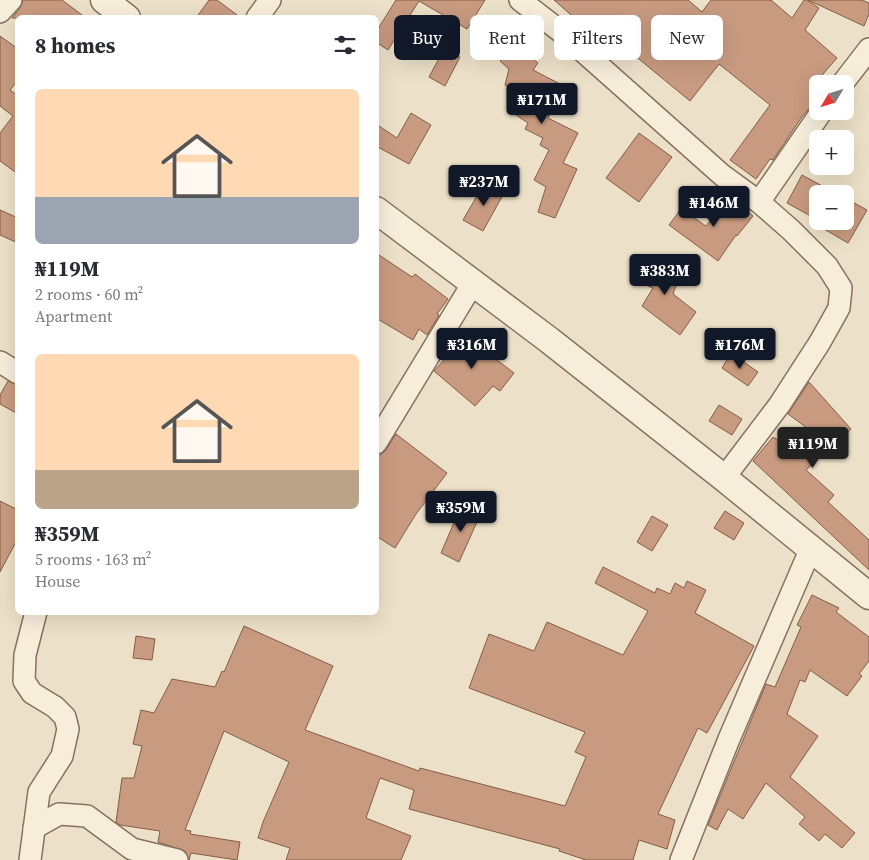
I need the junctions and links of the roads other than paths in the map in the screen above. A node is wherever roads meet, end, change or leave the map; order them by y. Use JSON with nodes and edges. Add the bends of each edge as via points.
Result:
{"nodes":[{"id":1,"x":11,"y":0,"type":"edge"},
{"id":2,"x":104,"y":0,"type":"edge"},
{"id":3,"x":270,"y":0,"type":"edge"},
{"id":4,"x":520,"y":0,"type":"edge"},
{"id":5,"x":0,"y":12,"type":"edge"},
{"id":6,"x":123,"y":15,"type":"edge"},
{"id":7,"x":259,"y":15,"type":"edge"},
{"id":8,"x":869,"y":49,"type":"edge"},
{"id":9,"x":849,"y":75,"type":"edge"},
{"id":10,"x":816,"y":120,"type":"edge"},
{"id":11,"x":759,"y":202,"type":"junction"},
{"id":12,"x":379,"y":212,"type":"edge"},
{"id":13,"x":473,"y":283,"type":"junction"},
{"id":14,"x":0,"y":362,"type":"edge"},
{"id":15,"x":15,"y":371,"type":"edge"},
{"id":16,"x":379,"y":439,"type":"edge"},
{"id":17,"x":724,"y":478,"type":"junction"},
{"id":18,"x":810,"y":548,"type":"junction"},
{"id":19,"x":869,"y":596,"type":"edge"},
{"id":20,"x":35,"y":615,"type":"edge"},
{"id":21,"x":34,"y":828,"type":"junction"},
{"id":22,"x":30,"y":860,"type":"edge"},
{"id":23,"x":177,"y":860,"type":"edge"},
{"id":24,"x":681,"y":860,"type":"edge"}],
"edges":[{"from":1,"to":5,"type":"street"},
{"from":2,"to":6,"type":"street"},
{"from":3,"to":7,"type":"street"},
{"from":4,"to":11,"type":"street","via":[[560,30],[722,175]]},
{"from":8,"to":9,"type":"street"},
{"from":10,"to":11,"type":"street"},
{"from":11,"to":17,"type":"street","via":[[827,266],[841,288],[839,308],[780,404]]},
{"from":12,"to":13,"type":"street"},
{"from":13,"to":16,"type":"street"},
{"from":13,"to":17,"type":"street"},
{"from":14,"to":15,"type":"street"},
{"from":17,"to":18,"type":"street"},
{"from":18,"to":19,"type":"street"},
{"from":18,"to":24,"type":"street"},
{"from":20,"to":21,"type":"street","via":[[25,655],[24,681],[32,693],[65,717],[68,729],[62,756],[39,792]]},
{"from":21,"to":22,"type":"street"},
{"from":21,"to":23,"type":"street","via":[[59,814],[86,816],[132,849]]}]}
